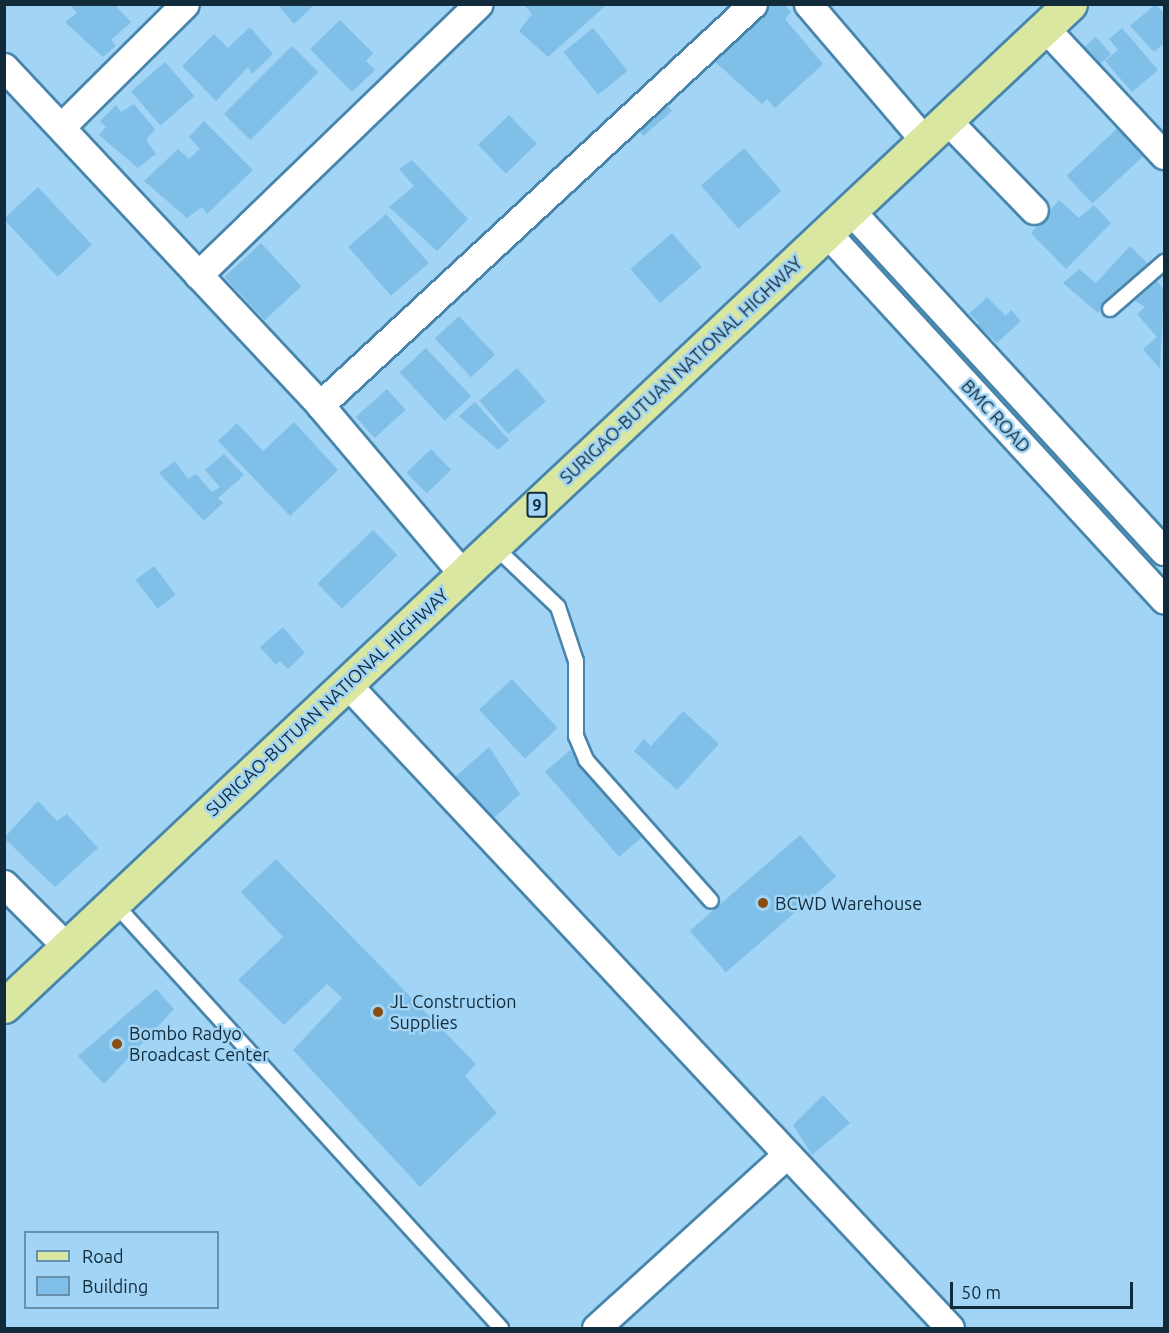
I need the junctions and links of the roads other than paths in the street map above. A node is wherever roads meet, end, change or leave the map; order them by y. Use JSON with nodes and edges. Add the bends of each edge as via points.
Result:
{"nodes":[{"id":1,"x":184,"y":4,"type":"edge"},
{"id":2,"x":479,"y":4,"type":"edge"},
{"id":3,"x":753,"y":4,"type":"edge"},
{"id":4,"x":808,"y":4,"type":"edge"},
{"id":5,"x":1070,"y":4,"type":"edge"},
{"id":6,"x":1045,"y":28,"type":"junction"},
{"id":7,"x":4,"y":67,"type":"edge"},
{"id":8,"x":62,"y":126,"type":"junction"},
{"id":9,"x":936,"y":130,"type":"junction"},
{"id":10,"x":1164,"y":155,"type":"edge"},
{"id":11,"x":1034,"y":210,"type":"dead end"},
{"id":12,"x":851,"y":211,"type":"junction"},
{"id":13,"x":827,"y":233,"type":"junction"},
{"id":14,"x":1164,"y":262,"type":"edge"},
{"id":15,"x":198,"y":275,"type":"junction"},
{"id":16,"x":1110,"y":309,"type":"dead end"},
{"id":17,"x":320,"y":405,"type":"junction"},
{"id":18,"x":494,"y":546,"type":"junction"},
{"id":19,"x":1164,"y":551,"type":"edge"},
{"id":20,"x":463,"y":574,"type":"junction"},
{"id":21,"x":1164,"y":600,"type":"edge"},
{"id":22,"x":347,"y":684,"type":"junction"},
{"id":23,"x":4,"y":884,"type":"edge"},
{"id":24,"x":711,"y":901,"type":"dead end"},
{"id":25,"x":114,"y":903,"type":"junction"},
{"id":26,"x":67,"y":947,"type":"junction"},
{"id":27,"x":4,"y":1006,"type":"edge"},
{"id":28,"x":787,"y":1154,"type":"junction"},
{"id":29,"x":501,"y":1329,"type":"edge"},
{"id":30,"x":596,"y":1329,"type":"edge"},
{"id":31,"x":950,"y":1329,"type":"edge"}],
"edges":[{"from":1,"to":8,"type":"street"},
{"from":2,"to":15,"type":"street"},
{"from":3,"to":17,"type":"street"},
{"from":4,"to":9,"type":"street"},
{"from":5,"to":6,"type":"main road","name":"SURIGAO-BUTUAN NATIONAL HIGHWAY","number":"9"},
{"from":6,"to":9,"type":"main road","name":"SURIGAO-BUTUAN NATIONAL HIGHWAY","number":"9"},
{"from":6,"to":10,"type":"street"},
{"from":7,"to":8,"type":"street"},
{"from":8,"to":15,"type":"street"},
{"from":9,"to":11,"type":"street"},
{"from":9,"to":12,"type":"main road","name":"SURIGAO-BUTUAN NATIONAL HIGHWAY","number":"9"},
{"from":12,"to":13,"type":"main road","name":"SURIGAO-BUTUAN NATIONAL HIGHWAY","number":"9"},
{"from":12,"to":19,"type":"street","name":"BMC ROAD"},
{"from":13,"to":18,"type":"main road","name":"SURIGAO-BUTUAN NATIONAL HIGHWAY","number":"9"},
{"from":13,"to":21,"type":"street","name":"BMC ROAD"},
{"from":14,"to":16,"type":"lane"},
{"from":15,"to":17,"type":"street"},
{"from":17,"to":20,"type":"street"},
{"from":18,"to":20,"type":"main road","name":"SURIGAO-BUTUAN NATIONAL HIGHWAY","number":"9"},
{"from":18,"to":24,"type":"lane","via":[[558,607],[576,661],[576,736],[586,760]]},
{"from":20,"to":22,"type":"main road","name":"SURIGAO-BUTUAN NATIONAL HIGHWAY","number":"9"},
{"from":22,"to":25,"type":"main road","name":"SURIGAO-BUTUAN NATIONAL HIGHWAY","number":"9"},
{"from":22,"to":28,"type":"street"},
{"from":23,"to":26,"type":"street"},
{"from":25,"to":26,"type":"main road","name":"SURIGAO-BUTUAN NATIONAL HIGHWAY","number":"9"},
{"from":25,"to":29,"type":"lane"},
{"from":26,"to":27,"type":"main road","name":"SURIGAO-BUTUAN NATIONAL HIGHWAY","number":"9"},
{"from":28,"to":30,"type":"street"},
{"from":28,"to":31,"type":"street"}]}
